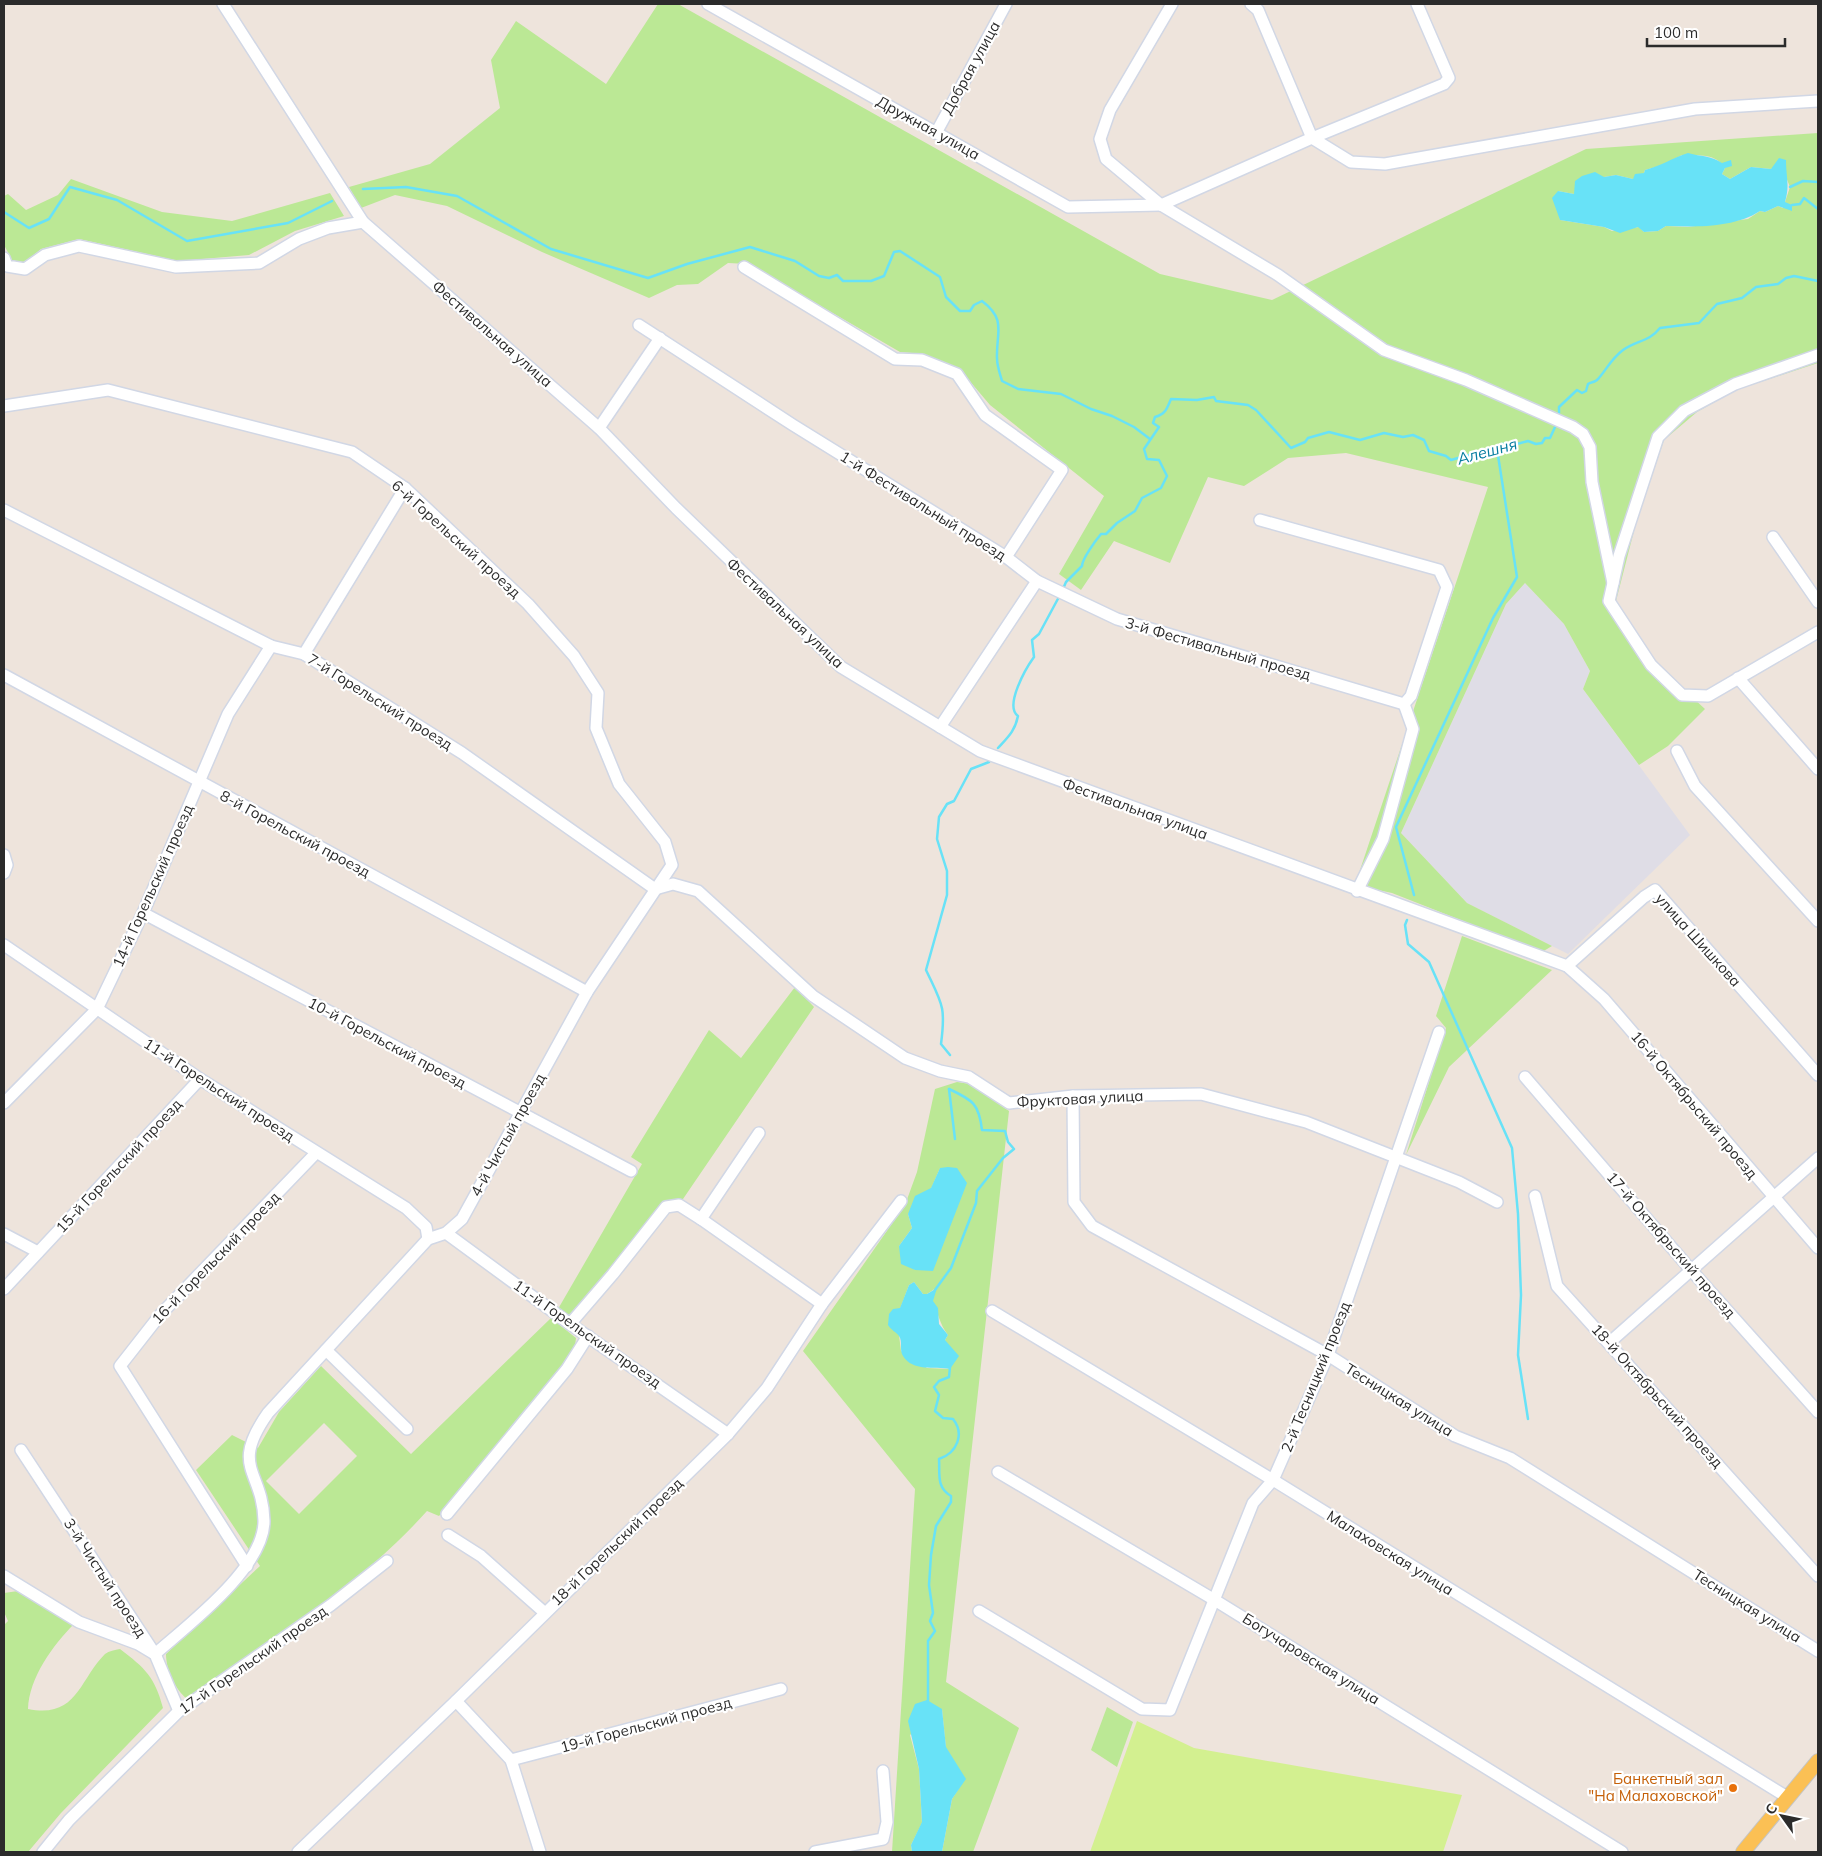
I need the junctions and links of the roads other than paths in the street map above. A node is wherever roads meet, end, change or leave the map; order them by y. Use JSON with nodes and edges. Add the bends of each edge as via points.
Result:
{"nodes":[{"id":1,"x":222,"y":4,"type":"edge"},
{"id":2,"x":708,"y":4,"type":"edge"},
{"id":3,"x":1006,"y":4,"type":"edge"},
{"id":4,"x":1172,"y":4,"type":"edge"},
{"id":5,"x":1251,"y":4,"type":"edge"},
{"id":6,"x":1417,"y":4,"type":"edge"},
{"id":7,"x":1818,"y":101,"type":"edge"},
{"id":8,"x":936,"y":133,"type":"junction"},
{"id":9,"x":1312,"y":138,"type":"junction"},
{"id":10,"x":1161,"y":205,"type":"junction"},
{"id":11,"x":363,"y":222,"type":"junction"},
{"id":12,"x":4,"y":258,"type":"edge"},
{"id":13,"x":744,"y":267,"type":"dead end"},
{"id":14,"x":639,"y":325,"type":"dead end"},
{"id":15,"x":660,"y":338,"type":"junction"},
{"id":16,"x":1818,"y":355,"type":"edge"},
{"id":17,"x":4,"y":406,"type":"edge"},
{"id":18,"x":599,"y":428,"type":"junction"},
{"id":19,"x":405,"y":488,"type":"junction"},
{"id":20,"x":4,"y":510,"type":"edge"},
{"id":21,"x":1260,"y":520,"type":"dead end"},
{"id":22,"x":1773,"y":537,"type":"dead end"},
{"id":23,"x":1006,"y":557,"type":"junction"},
{"id":24,"x":1037,"y":581,"type":"junction"},
{"id":25,"x":1613,"y":583,"type":"junction"},
{"id":26,"x":1818,"y":602,"type":"edge"},
{"id":27,"x":1818,"y":632,"type":"edge"},
{"id":28,"x":271,"y":646,"type":"junction"},
{"id":29,"x":304,"y":654,"type":"junction"},
{"id":30,"x":4,"y":676,"type":"edge"},
{"id":31,"x":1738,"y":678,"type":"junction"},
{"id":32,"x":1404,"y":704,"type":"junction"},
{"id":33,"x":940,"y":727,"type":"junction"},
{"id":34,"x":1678,"y":751,"type":"dead end"},
{"id":35,"x":1818,"y":769,"type":"edge"},
{"id":36,"x":199,"y":782,"type":"junction"},
{"id":37,"x":4,"y":856,"type":"edge"},
{"id":38,"x":4,"y":873,"type":"edge"},
{"id":39,"x":655,"y":889,"type":"junction"},
{"id":40,"x":1358,"y":891,"type":"junction"},
{"id":41,"x":143,"y":913,"type":"junction"},
{"id":42,"x":1818,"y":920,"type":"edge"},
{"id":43,"x":4,"y":945,"type":"edge"},
{"id":44,"x":1567,"y":966,"type":"junction"},
{"id":45,"x":587,"y":992,"type":"junction"},
{"id":46,"x":97,"y":1009,"type":"junction"},
{"id":47,"x":1439,"y":1032,"type":"dead end"},
{"id":48,"x":1818,"y":1075,"type":"edge"},
{"id":49,"x":1525,"y":1077,"type":"dead end"},
{"id":50,"x":200,"y":1079,"type":"junction"},
{"id":51,"x":1073,"y":1096,"type":"junction"},
{"id":52,"x":4,"y":1103,"type":"edge"},
{"id":53,"x":520,"y":1113,"type":"junction"},
{"id":54,"x":759,"y":1133,"type":"dead end"},
{"id":55,"x":316,"y":1153,"type":"junction"},
{"id":56,"x":1397,"y":1158,"type":"junction"},
{"id":57,"x":1818,"y":1158,"type":"edge"},
{"id":58,"x":631,"y":1171,"type":"dead end"},
{"id":59,"x":1534,"y":1196,"type":"dead end"},
{"id":60,"x":1773,"y":1198,"type":"junction"},
{"id":61,"x":901,"y":1201,"type":"dead end"},
{"id":62,"x":1497,"y":1202,"type":"dead end"},
{"id":63,"x":701,"y":1219,"type":"junction"},
{"id":64,"x":446,"y":1233,"type":"junction"},
{"id":65,"x":4,"y":1234,"type":"edge"},
{"id":66,"x":428,"y":1239,"type":"junction"},
{"id":67,"x":1818,"y":1248,"type":"edge"},
{"id":68,"x":38,"y":1252,"type":"junction"},
{"id":69,"x":1691,"y":1270,"type":"junction"},
{"id":70,"x":4,"y":1289,"type":"edge"},
{"id":71,"x":822,"y":1304,"type":"junction"},
{"id":72,"x":992,"y":1311,"type":"dead end"},
{"id":73,"x":570,"y":1324,"type":"junction"},
{"id":74,"x":588,"y":1336,"type":"junction"},
{"id":75,"x":1610,"y":1342,"type":"junction"},
{"id":76,"x":326,"y":1350,"type":"junction"},
{"id":77,"x":1328,"y":1355,"type":"junction"},
{"id":78,"x":1818,"y":1412,"type":"edge"},
{"id":79,"x":407,"y":1429,"type":"dead end"},
{"id":80,"x":728,"y":1434,"type":"junction"},
{"id":81,"x":22,"y":1450,"type":"dead end"},
{"id":82,"x":998,"y":1472,"type":"dead end"},
{"id":83,"x":1274,"y":1480,"type":"junction"},
{"id":84,"x":447,"y":1514,"type":"dead end"},
{"id":85,"x":448,"y":1535,"type":"dead end"},
{"id":86,"x":387,"y":1561,"type":"dead end"},
{"id":87,"x":247,"y":1566,"type":"junction"},
{"id":88,"x":4,"y":1576,"type":"edge"},
{"id":89,"x":1818,"y":1576,"type":"edge"},
{"id":90,"x":1214,"y":1599,"type":"junction"},
{"id":91,"x":979,"y":1612,"type":"dead end"},
{"id":92,"x":544,"y":1613,"type":"junction"},
{"id":93,"x":1818,"y":1651,"type":"edge"},
{"id":94,"x":155,"y":1654,"type":"junction"},
{"id":95,"x":780,"y":1689,"type":"dead end"},
{"id":96,"x":456,"y":1701,"type":"junction"},
{"id":97,"x":179,"y":1711,"type":"junction"},
{"id":98,"x":511,"y":1760,"type":"junction"},
{"id":99,"x":1818,"y":1761,"type":"edge"},
{"id":100,"x":883,"y":1771,"type":"dead end"},
{"id":101,"x":1787,"y":1797,"type":"junction"},
{"id":102,"x":42,"y":1852,"type":"edge"},
{"id":103,"x":298,"y":1852,"type":"edge"},
{"id":104,"x":540,"y":1852,"type":"edge"},
{"id":105,"x":815,"y":1852,"type":"edge"},
{"id":106,"x":1622,"y":1852,"type":"edge"},
{"id":107,"x":1743,"y":1852,"type":"edge"}],
"edges":[{"from":1,"to":11,"type":"street","name":"Фестивальная улица"},
{"from":2,"to":8,"type":"street","name":"Дружная улица"},
{"from":3,"to":8,"type":"street","name":"Добрая улица"},
{"from":4,"to":10,"type":"street","via":[[1110,110],[1100,139],[1106,160]]},
{"from":5,"to":9,"type":"street","via":[[1258,10]]},
{"from":6,"to":9,"type":"street","via":[[1450,78],[1444,84]]},
{"from":7,"to":9,"type":"street","via":[[1695,109],[1385,164],[1351,162]]},
{"from":8,"to":10,"type":"street","name":"Дружная улица","via":[[1068,207]]},
{"from":9,"to":10,"type":"street"},
{"from":10,"to":25,"type":"street","via":[[1278,275],[1384,350],[1466,380],[1573,427],[1582,434],[1590,447],[1592,482]]},
{"from":11,"to":12,"type":"street","via":[[328,228],[300,239],[259,263],[176,267],[79,246],[45,255],[25,269],[7,266]]},
{"from":11,"to":18,"type":"street","name":"Фестивальная улица"},
{"from":13,"to":23,"type":"street","via":[[895,360],[922,360],[957,374],[985,415],[1062,470]]},
{"from":14,"to":15,"type":"street","name":"1-й Фестивальный проезд"},
{"from":15,"to":18,"type":"street"},
{"from":15,"to":23,"type":"street","name":"1-й Фестивальный проезд","via":[[793,426]]},
{"from":16,"to":25,"type":"street","via":[[1735,384],[1684,411],[1658,437]]},
{"from":17,"to":19,"type":"street","name":"6-й Горельский проезд","via":[[108,390],[352,452]]},
{"from":18,"to":33,"type":"street","name":"Фестивальная улица","via":[[676,508],[841,667]]},
{"from":19,"to":29,"type":"street"},
{"from":19,"to":39,"type":"street","name":"6-й Горельский проезд","via":[[528,604],[574,656],[598,693],[596,728],[619,784],[665,842],[672,865]]},
{"from":20,"to":28,"type":"street","name":"7-й Горельский проезд"},
{"from":21,"to":32,"type":"street","via":[[1439,570],[1447,587],[1411,696]]},
{"from":22,"to":26,"type":"street"},
{"from":23,"to":24,"type":"street","name":"1-й Фестивальный проезд"},
{"from":24,"to":32,"type":"street","name":"3-й Фестивальный проезд","via":[[1117,619]]},
{"from":24,"to":33,"type":"street"},
{"from":25,"to":31,"type":"street","via":[[1609,601],[1651,665],[1682,695],[1708,696]]},
{"from":27,"to":31,"type":"street"},
{"from":28,"to":29,"type":"street","name":"7-й Горельский проезд"},
{"from":28,"to":36,"type":"street","name":"14-й Горельский проезд","via":[[228,714]]},
{"from":29,"to":39,"type":"street","name":"7-й Горельский проезд","via":[[462,753]]},
{"from":30,"to":36,"type":"street","name":"8-й Горельский проезд"},
{"from":31,"to":35,"type":"street"},
{"from":32,"to":40,"type":"street","via":[[1413,730],[1383,839]]},
{"from":33,"to":40,"type":"street","name":"Фестивальная улица","via":[[980,752]]},
{"from":34,"to":42,"type":"street","via":[[1695,786]]},
{"from":36,"to":41,"type":"street","name":"14-й Горельский проезд"},
{"from":36,"to":45,"type":"street","name":"8-й Горельский проезд"},
{"from":37,"to":38,"type":"street","via":[[7,865]]},
{"from":39,"to":45,"type":"street","name":"4-й Чистый проезд"},
{"from":39,"to":51,"type":"street","name":"Фруктовая улица","via":[[673,884],[698,892],[813,996],[905,1058],[940,1071],[969,1077],[1009,1103]]},
{"from":40,"to":44,"type":"street","name":"Фестивальная улица"},
{"from":41,"to":46,"type":"street","name":"14-й Горельский проезд"},
{"from":41,"to":53,"type":"street","name":"10-й Горельский проезд"},
{"from":43,"to":46,"type":"street","name":"11-й Горельский проезд"},
{"from":44,"to":48,"type":"street","name":"улица Шишкова","via":[[1655,890]]},
{"from":44,"to":60,"type":"street","name":"16-й Октябрьский проезд","via":[[1604,999]]},
{"from":45,"to":53,"type":"street","name":"4-й Чистый проезд"},
{"from":46,"to":50,"type":"street","name":"11-й Горельский проезд"},
{"from":46,"to":52,"type":"street","name":"14-й Горельский проезд"},
{"from":47,"to":56,"type":"street","name":"2-й Тесницкий проезд"},
{"from":49,"to":69,"type":"street","name":"17-й Октябрьский проезд"},
{"from":50,"to":55,"type":"street","name":"11-й Горельский проезд"},
{"from":50,"to":68,"type":"street","name":"15-й Горельский проезд"},
{"from":51,"to":56,"type":"street","name":"Фруктовая улица","via":[[1201,1094],[1306,1122]]},
{"from":51,"to":77,"type":"street","name":"Тесницкая улица","via":[[1074,1202],[1092,1226]]},
{"from":53,"to":58,"type":"street","name":"10-й Горельский проезд"},
{"from":53,"to":64,"type":"street","name":"4-й Чистый проезд","via":[[462,1219]]},
{"from":54,"to":63,"type":"street"},
{"from":55,"to":66,"type":"street","name":"11-й Горельский проезд","via":[[406,1208],[426,1227]]},
{"from":55,"to":87,"type":"street","name":"16-й Горельский проезд","via":[[160,1315],[120,1366]]},
{"from":56,"to":62,"type":"street","name":"Фруктовая улица","via":[[1459,1182]]},
{"from":56,"to":77,"type":"street","name":"2-й Тесницкий проезд"},
{"from":57,"to":60,"type":"street"},
{"from":59,"to":75,"type":"street","name":"18-й Октябрьский проезд","via":[[1557,1286]]},
{"from":60,"to":67,"type":"street","name":"16-й Октябрьский проезд"},
{"from":60,"to":69,"type":"street"},
{"from":61,"to":71,"type":"street","name":"18-й Горельский проезд"},
{"from":63,"to":71,"type":"street"},
{"from":63,"to":73,"type":"street","via":[[679,1204],[666,1207]]},
{"from":64,"to":66,"type":"street","name":"4-й Чистый проезд"},
{"from":64,"to":73,"type":"street","name":"11-й Горельский проезд"},
{"from":65,"to":68,"type":"street"},
{"from":66,"to":76,"type":"street","name":"4-й Чистый проезд"},
{"from":68,"to":70,"type":"street","name":"15-й Горельский проезд"},
{"from":69,"to":75,"type":"street"},
{"from":69,"to":78,"type":"street","name":"17-й Октябрьский проезд"},
{"from":71,"to":80,"type":"street","name":"18-й Горельский проезд","via":[[767,1388]]},
{"from":72,"to":83,"type":"street","name":"Малаховская улица"},
{"from":73,"to":74,"type":"street","name":"11-й Горельский проезд"},
{"from":74,"to":80,"type":"street","name":"11-й Горельский проезд"},
{"from":74,"to":84,"type":"street","via":[[566,1369]]},
{"from":75,"to":89,"type":"street","name":"18-й Октябрьский проезд"},
{"from":76,"to":79,"type":"street"},
{"from":76,"to":87,"type":"street","name":"4-й Чистый проезд","via":[[255,1431],[249,1450],[249,1467],[262,1504],[264,1522],[261,1539]]},
{"from":77,"to":83,"type":"street","name":"2-й Тесницкий проезд"},
{"from":77,"to":93,"type":"street","name":"Тесницкая улица","via":[[1456,1436],[1510,1458]]},
{"from":80,"to":92,"type":"street","name":"18-й Горельский проезд"},
{"from":81,"to":94,"type":"street","name":"3-й Чистый проезд"},
{"from":82,"to":90,"type":"street","name":"Богучаровская улица"},
{"from":83,"to":90,"type":"street","name":"2-й Тесницкий проезд","via":[[1253,1503]]},
{"from":83,"to":101,"type":"street","name":"Малаховская улица"},
{"from":85,"to":92,"type":"street","via":[[481,1556]]},
{"from":86,"to":97,"type":"street","name":"17-й Горельский проезд","via":[[332,1605]]},
{"from":87,"to":94,"type":"street","name":"4-й Чистый проезд","via":[[214,1603]]},
{"from":88,"to":94,"type":"street","via":[[79,1622],[138,1644]]},
{"from":90,"to":91,"type":"street","name":"2-й Тесницкий проезд","via":[[1170,1710],[1142,1708]]},
{"from":90,"to":106,"type":"street","name":"Богучаровская улица"},
{"from":92,"to":96,"type":"street","name":"18-й Горельский проезд"},
{"from":94,"to":97,"type":"street","name":"3-й Чистый проезд"},
{"from":95,"to":98,"type":"street","name":"19-й Горельский проезд"},
{"from":96,"to":98,"type":"street"},
{"from":96,"to":103,"type":"street","name":"18-й Горельский проезд"},
{"from":97,"to":102,"type":"street","name":"17-й Горельский проезд","via":[[69,1820]]},
{"from":98,"to":104,"type":"street"},
{"from":99,"to":101,"type":"main road"},
{"from":100,"to":105,"type":"street","via":[[887,1822],[883,1838]]},
{"from":101,"to":107,"type":"main road"}]}
